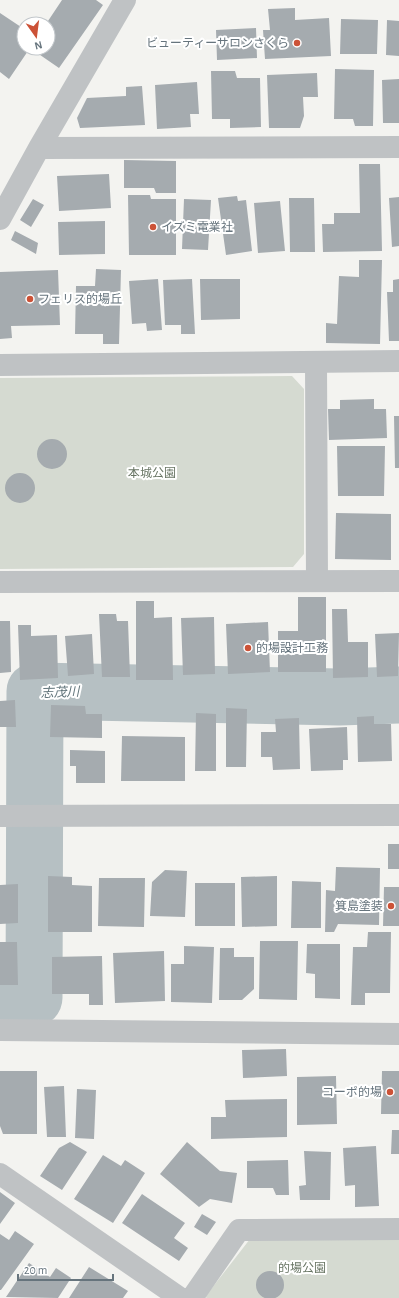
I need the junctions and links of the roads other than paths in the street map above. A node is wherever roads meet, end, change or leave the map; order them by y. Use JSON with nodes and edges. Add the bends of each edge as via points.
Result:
{"nodes":[{"id":1,"x":125,"y":0,"type":"edge"},
{"id":2,"x":399,"y":147,"type":"edge"},
{"id":3,"x":38,"y":148,"type":"junction"},
{"id":4,"x":0,"y":219,"type":"edge"},
{"id":5,"x":399,"y":361,"type":"edge"},
{"id":6,"x":316,"y":362,"type":"junction"},
{"id":7,"x":0,"y":365,"type":"edge"},
{"id":8,"x":316,"y":581,"type":"junction"},
{"id":9,"x":399,"y":581,"type":"edge"},
{"id":10,"x":0,"y":582,"type":"edge"},
{"id":11,"x":399,"y":815,"type":"edge"},
{"id":12,"x":0,"y":816,"type":"edge"},
{"id":13,"x":0,"y":1030,"type":"edge"},
{"id":14,"x":399,"y":1034,"type":"edge"},
{"id":15,"x":0,"y":1174,"type":"edge"},
{"id":16,"x":399,"y":1229,"type":"edge"},
{"id":17,"x":180,"y":1298,"type":"edge"},
{"id":18,"x":192,"y":1298,"type":"edge"}],
"edges":[{"from":1,"to":3,"type":"street"},
{"from":2,"to":3,"type":"street"},
{"from":3,"to":4,"type":"street"},
{"from":5,"to":6,"type":"street"},
{"from":6,"to":7,"type":"street"},
{"from":6,"to":8,"type":"street"},
{"from":8,"to":9,"type":"street"},
{"from":8,"to":10,"type":"street"},
{"from":11,"to":12,"type":"street"},
{"from":13,"to":14,"type":"street"},
{"from":15,"to":17,"type":"street"},
{"from":16,"to":18,"type":"street","via":[[239,1230]]}]}
